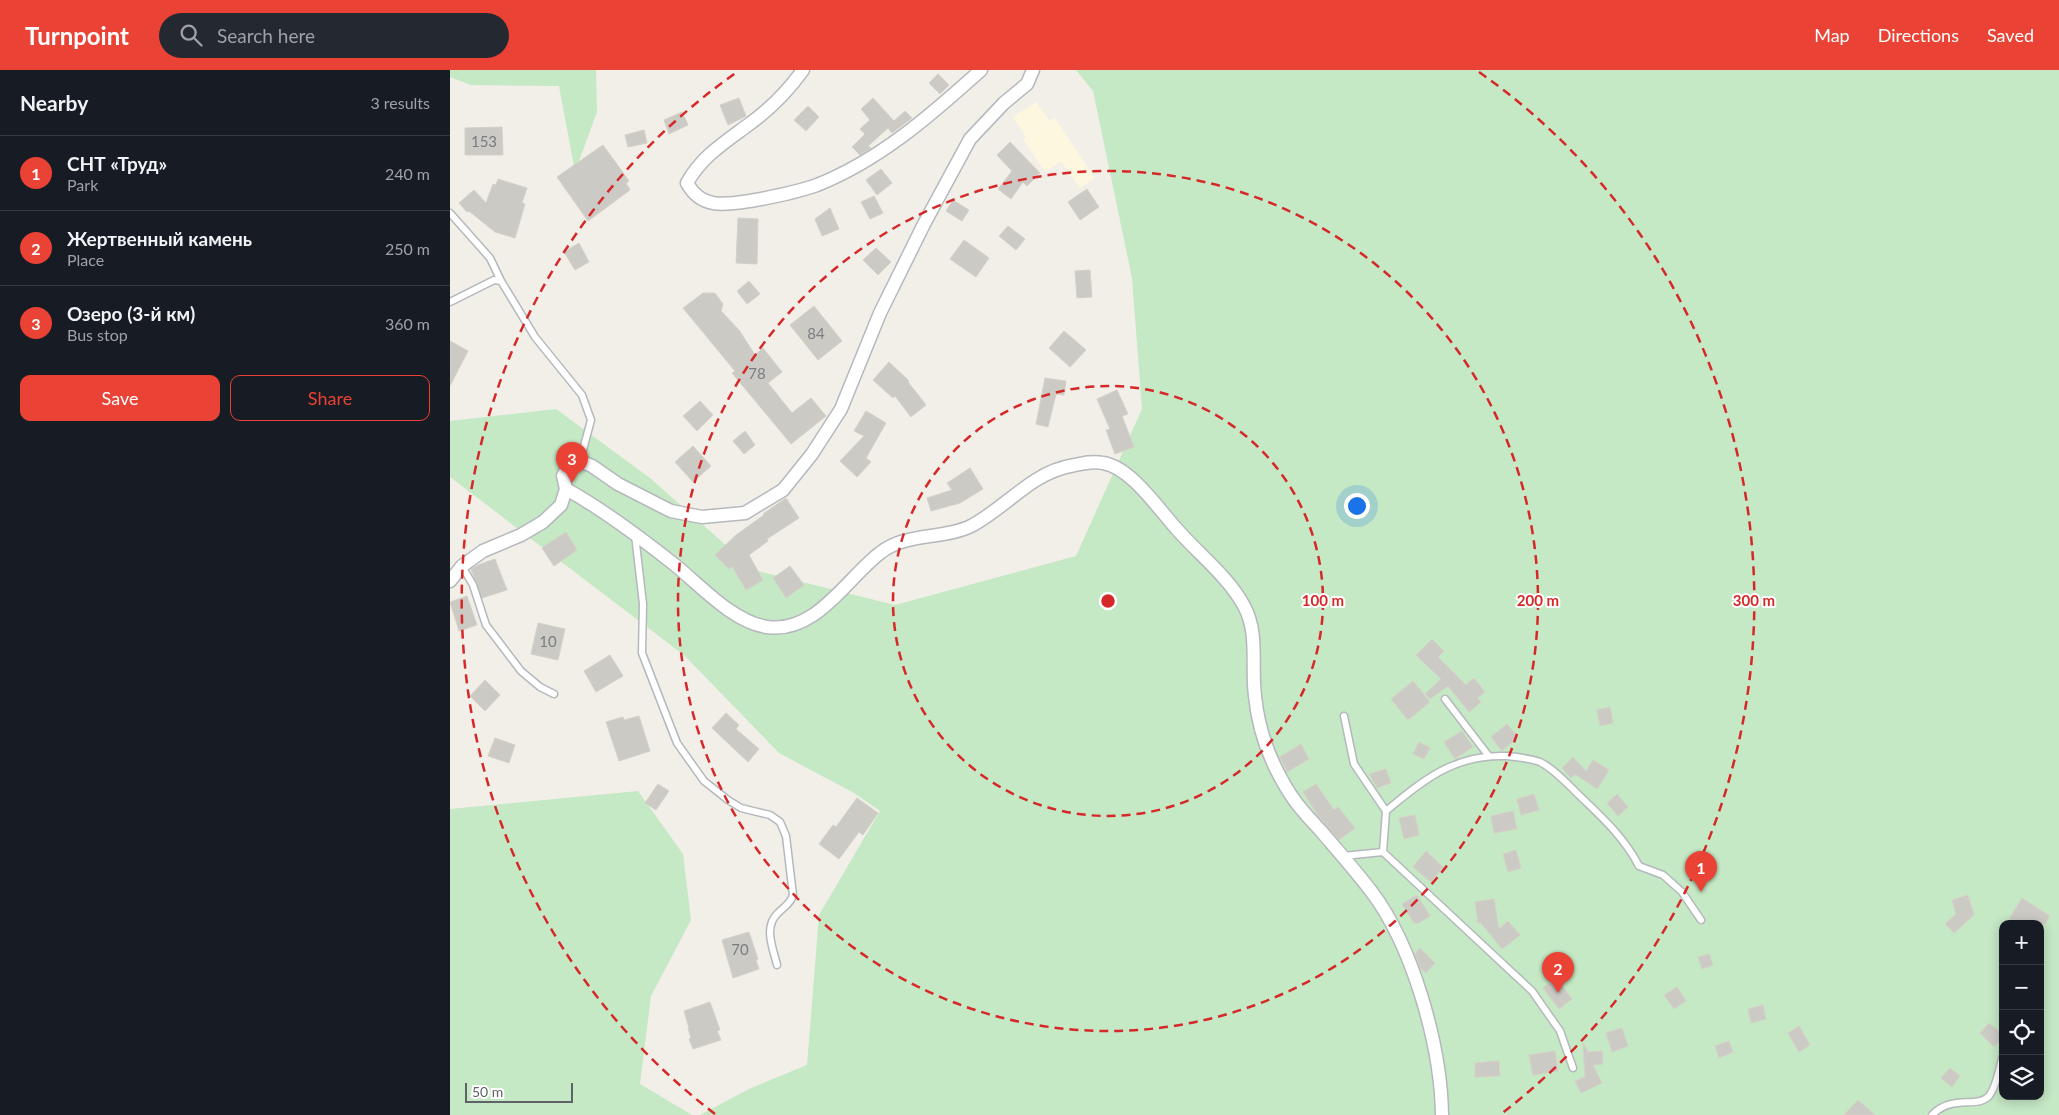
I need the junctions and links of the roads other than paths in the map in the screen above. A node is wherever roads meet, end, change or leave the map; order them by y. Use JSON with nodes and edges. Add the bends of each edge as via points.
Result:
{"nodes":[{"id":1,"x":803,"y":70,"type":"edge"},
{"id":2,"x":981,"y":70,"type":"edge"},
{"id":3,"x":1033,"y":70,"type":"edge"},
{"id":4,"x":450,"y":213,"type":"edge"},
{"id":5,"x":501,"y":280,"type":"junction"},
{"id":6,"x":450,"y":302,"type":"edge"},
{"id":7,"x":580,"y":461,"type":"junction"},
{"id":8,"x":566,"y":489,"type":"junction"},
{"id":9,"x":635,"y":535,"type":"junction"},
{"id":10,"x":462,"y":566,"type":"junction"},
{"id":11,"x":450,"y":581,"type":"edge"},
{"id":12,"x":554,"y":694,"type":"dead end"},
{"id":13,"x":1445,"y":699,"type":"dead end"},
{"id":14,"x":1344,"y":716,"type":"dead end"},
{"id":15,"x":1488,"y":755,"type":"junction"},
{"id":16,"x":1386,"y":811,"type":"junction"},
{"id":17,"x":1383,"y":852,"type":"junction"},
{"id":18,"x":1343,"y":856,"type":"junction"},
{"id":19,"x":1701,"y":920,"type":"dead end"},
{"id":20,"x":777,"y":966,"type":"dead end"},
{"id":21,"x":1573,"y":1068,"type":"dead end"},
{"id":22,"x":1999,"y":1068,"type":"edge"},
{"id":23,"x":1442,"y":1115,"type":"edge"},
{"id":24,"x":1932,"y":1115,"type":"edge"}],
"edges":[{"from":1,"to":2,"type":"street","via":[[784,93],[750,124],[695,168],[687,183],[693,195],[705,202],[718,204],[776,196],[816,185],[854,167],[904,136]]},
{"from":3,"to":7,"type":"street","via":[[1027,84],[970,139],[880,313],[841,408],[812,454],[783,490],[745,513],[702,517],[671,511]]},
{"from":4,"to":5,"type":"lane","via":[[490,258]]},
{"from":5,"to":6,"type":"lane","via":[[494,280]]},
{"from":5,"to":7,"type":"lane","via":[[534,337],[582,395],[591,420]]},
{"from":7,"to":8,"type":"street","via":[[569,464],[563,476]]},
{"from":8,"to":9,"type":"street"},
{"from":8,"to":10,"type":"street","via":[[561,505],[543,522],[483,551]]},
{"from":9,"to":18,"type":"street","via":[[746,621],[767,627],[791,627],[812,616],[882,550],[914,539],[943,536],[970,526],[1038,479],[1067,466],[1091,462],[1119,469],[1138,485],[1243,604],[1250,620],[1255,696],[1265,744],[1290,796]]},
{"from":9,"to":20,"type":"lane","via":[[643,604],[642,653],[677,743],[704,781],[741,808],[770,815],[780,822],[786,836],[793,895],[770,924]]},
{"from":10,"to":11,"type":"street"},
{"from":10,"to":12,"type":"lane","via":[[473,585],[486,625],[521,671]]},
{"from":13,"to":15,"type":"lane"},
{"from":14,"to":16,"type":"lane","via":[[1354,764]]},
{"from":15,"to":16,"type":"lane","via":[[1467,759],[1423,780]]},
{"from":15,"to":19,"type":"lane","via":[[1521,757],[1540,762],[1554,772],[1614,828],[1639,866],[1663,875],[1682,892]]},
{"from":16,"to":17,"type":"lane"},
{"from":17,"to":18,"type":"lane"},
{"from":17,"to":21,"type":"lane","via":[[1532,991],[1560,1032]]},
{"from":18,"to":23,"type":"street","via":[[1396,928],[1409,961],[1430,1027]]},
{"from":22,"to":24,"type":"lane","via":[[1988,1097],[1979,1101],[1945,1104]]}]}
